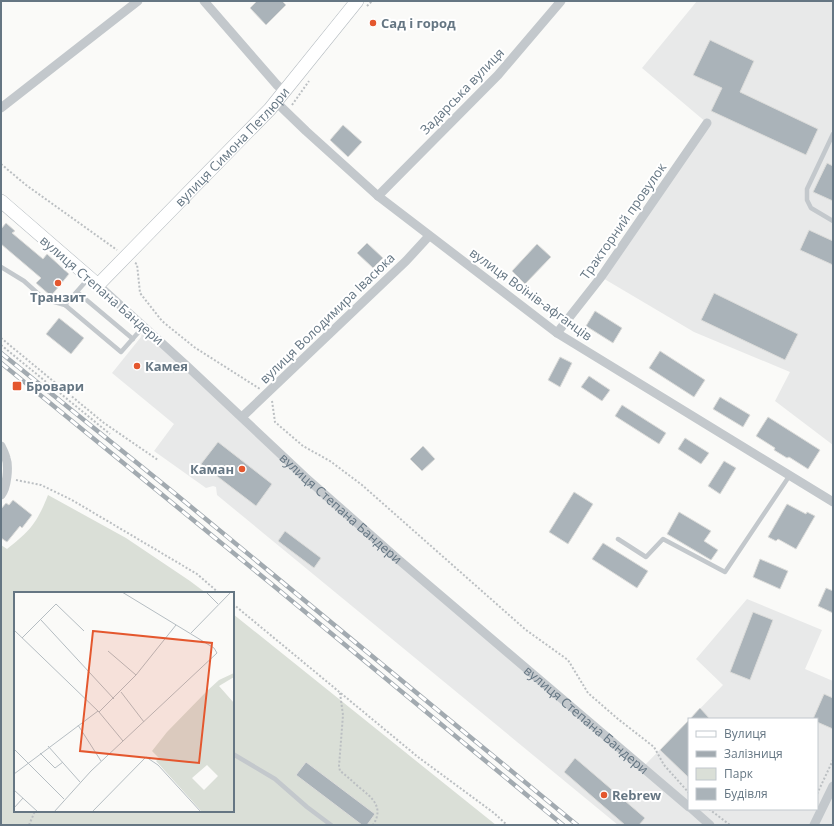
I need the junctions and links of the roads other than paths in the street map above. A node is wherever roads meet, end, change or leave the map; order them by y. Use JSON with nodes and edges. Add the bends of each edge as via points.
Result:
{"nodes":[{"id":1,"x":138,"y":1,"type":"edge"},
{"id":2,"x":204,"y":1,"type":"edge"},
{"id":3,"x":357,"y":1,"type":"edge"},
{"id":4,"x":561,"y":1,"type":"edge"},
{"id":5,"x":280,"y":97,"type":"junction"},
{"id":6,"x":1,"y":108,"type":"edge"},
{"id":7,"x":707,"y":122,"type":"dead end"},
{"id":8,"x":833,"y":134,"type":"edge"},
{"id":9,"x":378,"y":196,"type":"junction"},
{"id":10,"x":1,"y":201,"type":"edge"},
{"id":11,"x":833,"y":221,"type":"edge"},
{"id":12,"x":429,"y":236,"type":"junction"},
{"id":13,"x":1,"y":268,"type":"edge"},
{"id":14,"x":93,"y":281,"type":"junction"},
{"id":15,"x":77,"y":292,"type":"junction"},
{"id":16,"x":66,"y":305,"type":"junction"},
{"id":17,"x":144,"y":326,"type":"junction"},
{"id":18,"x":557,"y":333,"type":"junction"},
{"id":19,"x":132,"y":339,"type":"junction"},
{"id":20,"x":242,"y":417,"type":"junction"},
{"id":21,"x":1,"y":446,"type":"edge"},
{"id":22,"x":790,"y":475,"type":"junction"},
{"id":23,"x":1,"y":495,"type":"edge"},
{"id":24,"x":833,"y":502,"type":"edge"},
{"id":25,"x":618,"y":539,"type":"dead end"},
{"id":26,"x":234,"y":755,"type":"edge"},
{"id":27,"x":833,"y":786,"type":"edge"},
{"id":28,"x":688,"y":806,"type":"edge"},
{"id":29,"x":693,"y":810,"type":"edge"},
{"id":30,"x":331,"y":825,"type":"edge"},
{"id":31,"x":710,"y":825,"type":"edge"},
{"id":32,"x":814,"y":825,"type":"edge"}],
"edges":[{"from":1,"to":6,"type":"street"},
{"from":2,"to":5,"type":"street","name":"вулиця Воїнів-афганців","via":[[277,85]]},
{"from":3,"to":5,"type":"street","name":"вулиця Симона Петлюри"},
{"from":4,"to":9,"type":"street","name":"Задарська вулиця","via":[[498,75]]},
{"from":5,"to":9,"type":"street","name":"вулиця Воїнів-афганців","via":[[306,131]]},
{"from":5,"to":14,"type":"street","name":"вулиця Симона Петлюри"},
{"from":7,"to":18,"type":"street","name":"Тракторний провулок","via":[[601,277]]},
{"from":8,"to":11,"type":"lane","via":[[807,189],[807,200],[811,208]]},
{"from":9,"to":12,"type":"street","name":"вулиця Воїнів-афганців"},
{"from":10,"to":14,"type":"street","name":"вулиця Степана Бандери"},
{"from":12,"to":18,"type":"street","name":"вулиця Воїнів-афганців"},
{"from":12,"to":20,"type":"street","name":"вулиця Володимира Івасюка"},
{"from":13,"to":16,"type":"lane","via":[[24,281],[44,299]]},
{"from":14,"to":15,"type":"lane"},
{"from":14,"to":17,"type":"street","name":"вулиця Степана Бандери"},
{"from":15,"to":16,"type":"lane"},
{"from":15,"to":19,"type":"lane"},
{"from":16,"to":19,"type":"lane","via":[[121,352]]},
{"from":17,"to":19,"type":"lane"},
{"from":17,"to":20,"type":"street","name":"вулиця Степана Бандери"},
{"from":18,"to":22,"type":"street","name":"вулиця Воїнів-афганців"},
{"from":20,"to":28,"type":"street","name":"вулиця Степана Бандери","via":[[405,565]]},
{"from":21,"to":23,"type":"street","via":[[7,459],[4,491]]},
{"from":22,"to":24,"type":"street","name":"вулиця Воїнів-афганців"},
{"from":22,"to":25,"type":"lane","via":[[725,572],[663,539],[646,557]]},
{"from":26,"to":30,"type":"lane","via":[[275,779]]},
{"from":27,"to":32,"type":"street"},
{"from":29,"to":31,"type":"street"}]}
